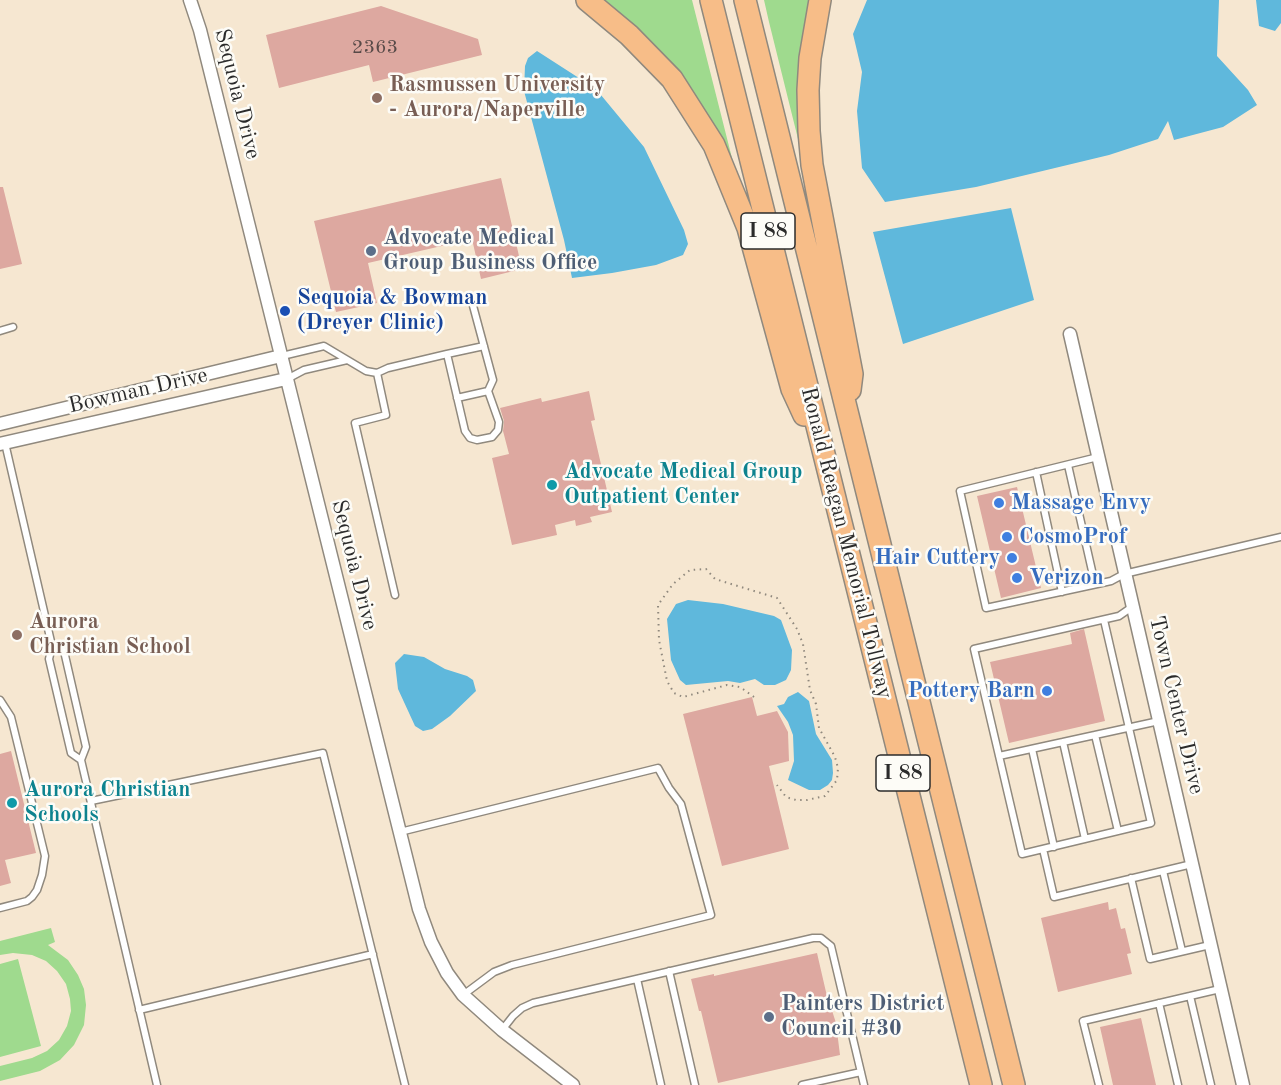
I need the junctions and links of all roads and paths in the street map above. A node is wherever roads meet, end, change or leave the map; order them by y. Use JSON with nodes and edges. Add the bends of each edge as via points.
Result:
{"nodes":[{"id":1,"x":189,"y":0,"type":"edge"},
{"id":2,"x":587,"y":0,"type":"edge"},
{"id":3,"x":711,"y":0,"type":"edge"},
{"id":4,"x":745,"y":0,"type":"edge"},
{"id":5,"x":820,"y":0,"type":"edge"},
{"id":6,"x":472,"y":302,"type":"dead end"},
{"id":7,"x":14,"y":327,"type":"dead end"},
{"id":8,"x":0,"y":331,"type":"edge"},
{"id":9,"x":1070,"y":334,"type":"dead end"},
{"id":10,"x":484,"y":346,"type":"junction"},
{"id":11,"x":447,"y":354,"type":"junction"},
{"id":12,"x":281,"y":356,"type":"junction"},
{"id":13,"x":347,"y":360,"type":"junction"},
{"id":14,"x":377,"y":373,"type":"junction"},
{"id":15,"x":286,"y":379,"type":"junction"},
{"id":16,"x":488,"y":391,"type":"junction"},
{"id":17,"x":457,"y":398,"type":"junction"},
{"id":18,"x":847,"y":414,"type":"junction"},
{"id":19,"x":0,"y":424,"type":"edge"},
{"id":20,"x":2,"y":444,"type":"edge"},
{"id":21,"x":1098,"y":457,"type":"junction"},
{"id":22,"x":825,"y":462,"type":"junction"},
{"id":23,"x":1068,"y":465,"type":"junction"},
{"id":24,"x":1036,"y":472,"type":"junction"},
{"id":25,"x":1281,"y":537,"type":"edge"},
{"id":26,"x":1124,"y":574,"type":"junction"},
{"id":27,"x":1095,"y":584,"type":"junction"},
{"id":28,"x":1062,"y":591,"type":"junction"},
{"id":29,"x":395,"y":596,"type":"dead end"},
{"id":30,"x":1132,"y":607,"type":"junction"},
{"id":31,"x":1104,"y":620,"type":"junction"},
{"id":32,"x":52,"y":646,"type":"junction"},
{"id":33,"x":754,"y":697,"type":"dead end"},
{"id":34,"x":0,"y":702,"type":"edge"},
{"id":35,"x":1159,"y":721,"type":"junction"},
{"id":36,"x":1129,"y":728,"type":"junction"},
{"id":37,"x":1095,"y":735,"type":"junction"},
{"id":38,"x":1063,"y":742,"type":"junction"},
{"id":39,"x":1032,"y":749,"type":"junction"},
{"id":40,"x":999,"y":756,"type":"junction"},
{"id":41,"x":81,"y":760,"type":"junction"},
{"id":42,"x":777,"y":785,"type":"dead end"},
{"id":43,"x":91,"y":801,"type":"junction"},
{"id":44,"x":1118,"y":831,"type":"junction"},
{"id":45,"x":399,"y":832,"type":"junction"},
{"id":46,"x":1085,"y":839,"type":"junction"},
{"id":47,"x":1054,"y":847,"type":"junction"},
{"id":48,"x":1043,"y":849,"type":"junction"},
{"id":49,"x":1192,"y":864,"type":"junction"},
{"id":50,"x":1163,"y":871,"type":"junction"},
{"id":51,"x":1131,"y":878,"type":"junction"},
{"id":52,"x":0,"y":908,"type":"edge"},
{"id":53,"x":1211,"y":945,"type":"junction"},
{"id":54,"x":1182,"y":951,"type":"junction"},
{"id":55,"x":373,"y":954,"type":"junction"},
{"id":56,"x":669,"y":972,"type":"junction"},
{"id":57,"x":638,"y":979,"type":"junction"},
{"id":58,"x":1221,"y":989,"type":"junction"},
{"id":59,"x":463,"y":995,"type":"junction"},
{"id":60,"x":1190,"y":996,"type":"junction"},
{"id":61,"x":1159,"y":1003,"type":"junction"},
{"id":62,"x":140,"y":1011,"type":"junction"},
{"id":63,"x":502,"y":1030,"type":"junction"},
{"id":64,"x":861,"y":1072,"type":"junction"},
{"id":65,"x":157,"y":1085,"type":"edge"},
{"id":66,"x":405,"y":1085,"type":"edge"},
{"id":67,"x":573,"y":1085,"type":"edge"},
{"id":68,"x":661,"y":1085,"type":"edge"},
{"id":69,"x":695,"y":1085,"type":"edge"},
{"id":70,"x":802,"y":1085,"type":"edge"},
{"id":71,"x":864,"y":1085,"type":"edge"},
{"id":72,"x":981,"y":1085,"type":"edge"},
{"id":73,"x":1014,"y":1085,"type":"edge"},
{"id":74,"x":1099,"y":1085,"type":"edge"},
{"id":75,"x":1178,"y":1085,"type":"edge"},
{"id":76,"x":1211,"y":1085,"type":"edge"},
{"id":77,"x":1243,"y":1085,"type":"edge"}],
"edges":[{"from":1,"to":12,"type":"street","name":"Sequoia Drive","via":[[201,30]]},
{"from":2,"to":22,"type":"highway","via":[[629,34],[672,79],[714,145],[748,228],[792,389]]},
{"from":3,"to":22,"type":"highway","name":"Ronald Reagan Memorial Tollway","number":"I 88"},
{"from":4,"to":18,"type":"highway","name":"Ronald Reagan Memorial Tollway","number":"I 88"},
{"from":5,"to":18,"type":"highway","via":[[810,58],[809,131],[852,374]]},
{"from":6,"to":10,"type":"lane"},
{"from":7,"to":8,"type":"lane"},
{"from":9,"to":21,"type":"street","name":"Town Center Drive"},
{"from":10,"to":11,"type":"lane"},
{"from":10,"to":16,"type":"lane","via":[[493,380]]},
{"from":11,"to":14,"type":"lane"},
{"from":11,"to":17,"type":"lane"},
{"from":12,"to":13,"type":"lane","via":[[324,346]]},
{"from":12,"to":15,"type":"street","name":"Sequoia Drive"},
{"from":12,"to":19,"type":"street","name":"Bowman Drive"},
{"from":13,"to":14,"type":"lane"},
{"from":13,"to":15,"type":"lane","via":[[304,370]]},
{"from":14,"to":29,"type":"lane","via":[[386,415],[355,423]]},
{"from":15,"to":20,"type":"street","name":"Bowman Drive"},
{"from":15,"to":45,"type":"street","name":"Sequoia Drive"},
{"from":16,"to":17,"type":"lane"},
{"from":16,"to":17,"type":"lane","via":[[499,422],[498,430],[485,439],[470,438],[465,431]]},
{"from":18,"to":73,"type":"highway","name":"Ronald Reagan Memorial Tollway","number":"I 88"},
{"from":20,"to":32,"type":"lane"},
{"from":21,"to":23,"type":"lane"},
{"from":21,"to":26,"type":"street","name":"Town Center Drive"},
{"from":22,"to":72,"type":"highway","name":"Ronald Reagan Memorial Tollway","number":"I 88"},
{"from":23,"to":24,"type":"lane"},
{"from":23,"to":27,"type":"lane"},
{"from":24,"to":28,"type":"lane"},
{"from":24,"to":28,"type":"lane","via":[[960,491],[986,608]]},
{"from":25,"to":26,"type":"lane"},
{"from":26,"to":27,"type":"lane"},
{"from":26,"to":30,"type":"street","name":"Town Center Drive"},
{"from":27,"to":28,"type":"lane"},
{"from":30,"to":31,"type":"lane"},
{"from":30,"to":35,"type":"street","name":"Town Center Drive"},
{"from":31,"to":36,"type":"lane"},
{"from":31,"to":40,"type":"lane","via":[[974,649]]},
{"from":32,"to":41,"type":"lane","via":[[49,658],[71,753]]},
{"from":32,"to":41,"type":"lane","via":[[64,651],[86,747]]},
{"from":33,"to":42,"type":"path","via":[[740,687],[727,685],[683,697],[674,693],[667,681],[658,640],[658,605],[673,584],[690,570],[706,569],[715,579],[777,598],[797,629],[819,728],[835,757],[837,780],[825,796],[807,800],[786,797]]},
{"from":34,"to":52,"type":"lane","via":[[11,717],[45,856],[40,882],[32,897]]},
{"from":35,"to":36,"type":"lane"},
{"from":35,"to":49,"type":"street","name":"Town Center Drive"},
{"from":36,"to":37,"type":"lane"},
{"from":36,"to":44,"type":"lane","via":[[1151,824]]},
{"from":37,"to":38,"type":"lane"},
{"from":37,"to":44,"type":"lane"},
{"from":38,"to":39,"type":"lane"},
{"from":38,"to":46,"type":"lane"},
{"from":39,"to":40,"type":"lane"},
{"from":39,"to":47,"type":"lane"},
{"from":40,"to":48,"type":"lane","via":[[1022,854]]},
{"from":41,"to":43,"type":"lane"},
{"from":43,"to":55,"type":"lane","via":[[324,753]]},
{"from":43,"to":62,"type":"lane"},
{"from":44,"to":46,"type":"lane"},
{"from":45,"to":59,"type":"street","name":"Sequoia Drive","via":[[431,942]]},
{"from":45,"to":59,"type":"lane","via":[[658,768],[681,804],[711,915],[512,965],[494,972]]},
{"from":46,"to":47,"type":"lane"},
{"from":47,"to":48,"type":"lane"},
{"from":48,"to":51,"type":"lane","via":[[1054,897]]},
{"from":49,"to":50,"type":"lane"},
{"from":49,"to":53,"type":"street","name":"Town Center Drive"},
{"from":50,"to":51,"type":"lane"},
{"from":50,"to":54,"type":"lane"},
{"from":51,"to":54,"type":"lane","via":[[1150,959]]},
{"from":53,"to":54,"type":"lane"},
{"from":53,"to":58,"type":"street","name":"Town Center Drive"},
{"from":55,"to":62,"type":"lane"},
{"from":55,"to":66,"type":"lane"},
{"from":56,"to":57,"type":"lane"},
{"from":56,"to":64,"type":"lane","via":[[821,938],[831,946]]},
{"from":56,"to":69,"type":"lane"},
{"from":57,"to":63,"type":"lane","via":[[533,1003],[522,1008]]},
{"from":57,"to":68,"type":"lane"},
{"from":58,"to":60,"type":"lane"},
{"from":58,"to":77,"type":"street","name":"Town Center Drive"},
{"from":59,"to":63,"type":"street","name":"Sequoia Drive"},
{"from":60,"to":61,"type":"lane"},
{"from":60,"to":76,"type":"lane"},
{"from":61,"to":74,"type":"lane","via":[[1083,1021]]},
{"from":61,"to":75,"type":"lane"},
{"from":62,"to":65,"type":"lane"},
{"from":63,"to":67,"type":"street","name":"Sequoia Drive"},
{"from":64,"to":70,"type":"lane"},
{"from":64,"to":71,"type":"lane"}]}
